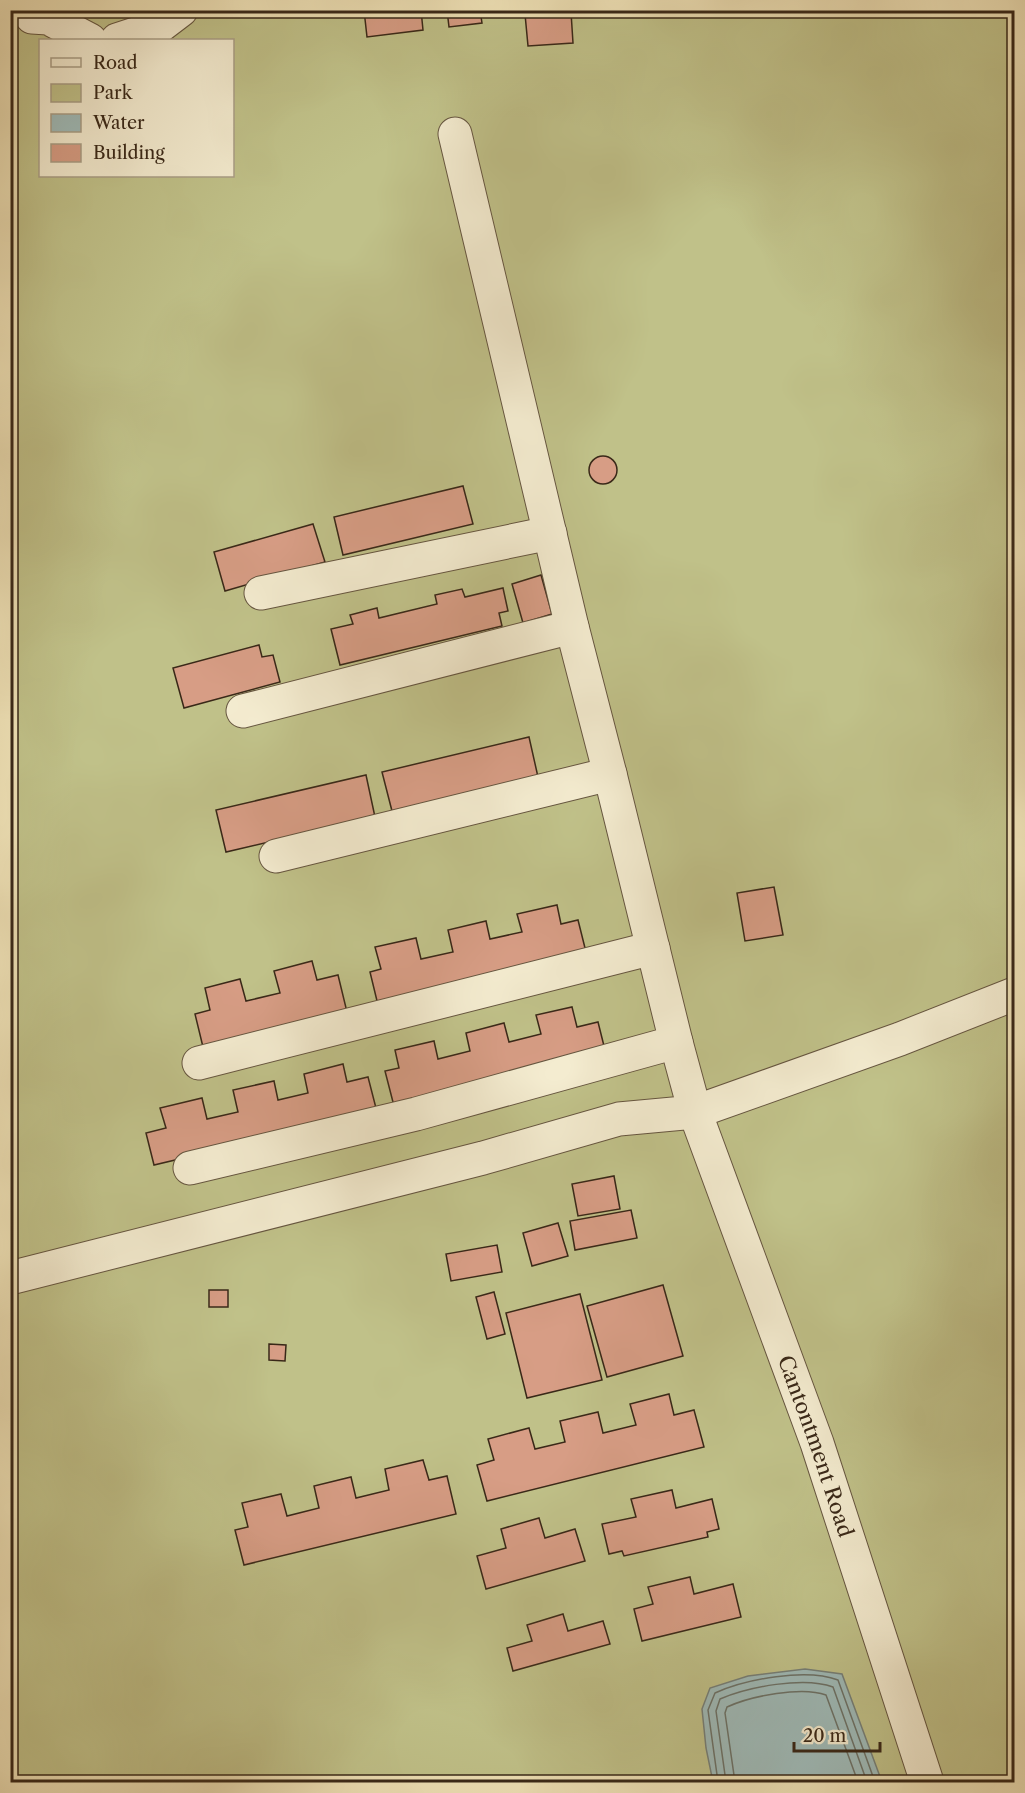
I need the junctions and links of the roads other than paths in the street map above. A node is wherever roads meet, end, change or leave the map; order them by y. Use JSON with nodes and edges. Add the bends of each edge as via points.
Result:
{"nodes":[{"id":1,"x":26,"y":10,"type":"edge"},
{"id":2,"x":181,"y":10,"type":"edge"},
{"id":3,"x":88,"y":39,"type":"edge"},
{"id":4,"x":120,"y":39,"type":"edge"},
{"id":5,"x":454,"y":134,"type":"dead end"},
{"id":6,"x":550,"y":533,"type":"junction"},
{"id":7,"x":261,"y":593,"type":"dead end"},
{"id":8,"x":572,"y":627,"type":"junction"},
{"id":9,"x":243,"y":711,"type":"dead end"},
{"id":10,"x":610,"y":774,"type":"junction"},
{"id":11,"x":276,"y":856,"type":"dead end"},
{"id":12,"x":653,"y":948,"type":"junction"},
{"id":13,"x":1014,"y":994,"type":"edge"},
{"id":14,"x":676,"y":1042,"type":"junction"},
{"id":15,"x":199,"y":1063,"type":"dead end"},
{"id":16,"x":695,"y":1112,"type":"junction"},
{"id":17,"x":190,"y":1168,"type":"dead end"},
{"id":18,"x":10,"y":1278,"type":"edge"},
{"id":19,"x":927,"y":1782,"type":"edge"}],
"edges":[{"from":1,"to":3,"type":"street","via":[[32,17],[48,18]]},
{"from":2,"to":4,"type":"street","via":[[160,26]]},
{"from":5,"to":6,"type":"street","name":"Cantontment Road"},
{"from":6,"to":7,"type":"street"},
{"from":6,"to":8,"type":"street","name":"Cantontment Road"},
{"from":8,"to":9,"type":"street"},
{"from":8,"to":10,"type":"street","name":"Cantontment Road"},
{"from":10,"to":11,"type":"street"},
{"from":10,"to":12,"type":"street","name":"Cantontment Road"},
{"from":12,"to":14,"type":"street","name":"Cantontment Road"},
{"from":12,"to":15,"type":"street"},
{"from":13,"to":16,"type":"street"},
{"from":14,"to":16,"type":"street","name":"Cantontment Road"},
{"from":14,"to":17,"type":"street","via":[[416,1114]]},
{"from":16,"to":18,"type":"street","via":[[619,1119],[483,1158]]},
{"from":16,"to":19,"type":"street","name":"Cantontment Road","via":[[817,1443]]}]}
